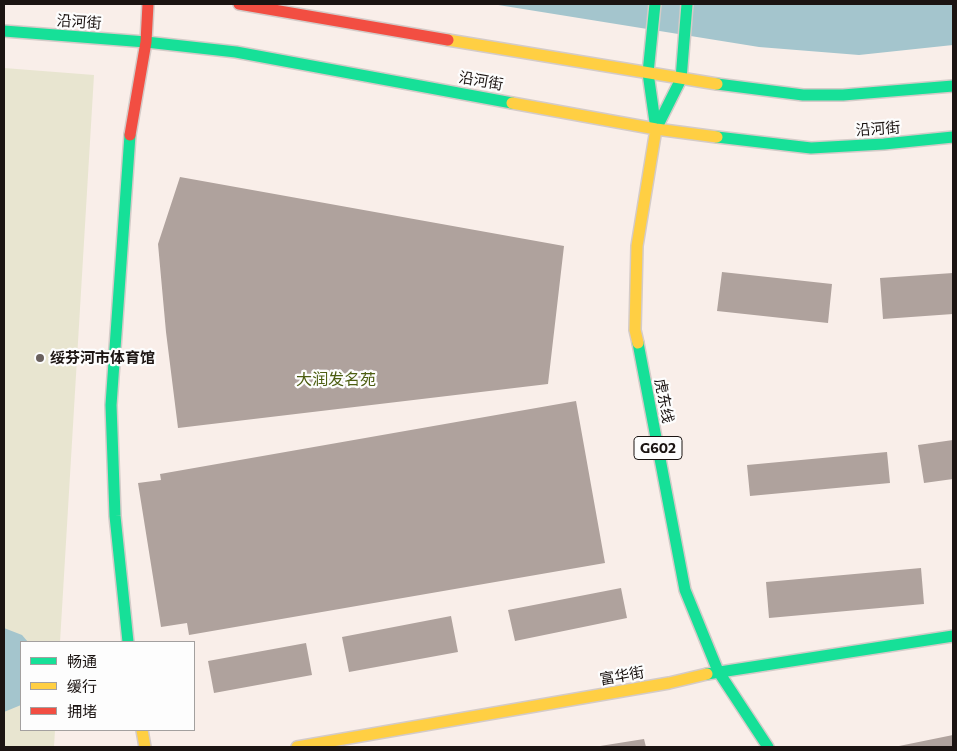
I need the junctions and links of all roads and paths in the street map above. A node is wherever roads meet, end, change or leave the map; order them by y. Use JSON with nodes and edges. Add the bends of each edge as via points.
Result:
{"nodes":[{"id":1,"x":148,"y":4,"type":"edge"},
{"id":2,"x":239,"y":4,"type":"edge"},
{"id":3,"x":655,"y":4,"type":"edge"},
{"id":4,"x":687,"y":4,"type":"edge"},
{"id":5,"x":4,"y":31,"type":"edge"},
{"id":6,"x":146,"y":42,"type":"junction"},
{"id":7,"x":648,"y":73,"type":"junction"},
{"id":8,"x":681,"y":79,"type":"junction"},
{"id":9,"x":953,"y":86,"type":"edge"},
{"id":10,"x":656,"y":129,"type":"junction"},
{"id":11,"x":953,"y":137,"type":"edge"},
{"id":12,"x":953,"y":636,"type":"edge"},
{"id":13,"x":128,"y":641,"type":"edge"},
{"id":14,"x":718,"y":671,"type":"junction"},
{"id":15,"x":142,"y":731,"type":"edge"},
{"id":16,"x":145,"y":747,"type":"edge"},
{"id":17,"x":297,"y":747,"type":"edge"},
{"id":18,"x":768,"y":747,"type":"edge"}],
"edges":[{"from":1,"to":6,"type":"main road"},
{"from":2,"to":7,"type":"main road"},
{"from":3,"to":7,"type":"main road","number":"G602"},
{"from":4,"to":8,"type":"main road","number":"G602"},
{"from":5,"to":6,"type":"main road","name":"沿河街"},
{"from":6,"to":10,"type":"main road","name":"沿河街","via":[[236,52]]},
{"from":6,"to":13,"type":"main road","via":[[129,144],[111,405],[115,516]]},
{"from":7,"to":8,"type":"main road"},
{"from":7,"to":10,"type":"main road","number":"G602"},
{"from":8,"to":9,"type":"main road","via":[[803,94],[843,95]]},
{"from":8,"to":10,"type":"main road","number":"G602"},
{"from":10,"to":11,"type":"main road","name":"沿河街","via":[[811,148]]},
{"from":10,"to":14,"type":"main road","name":"虎东线","number":"G602","via":[[637,246],[635,330],[686,590]]},
{"from":12,"to":14,"type":"main road","name":"富华街"},
{"from":14,"to":17,"type":"main road","name":"富华街","via":[[669,683]]},
{"from":14,"to":18,"type":"main road","name":"虎东线","number":"G602"},
{"from":15,"to":16,"type":"main road"}]}
